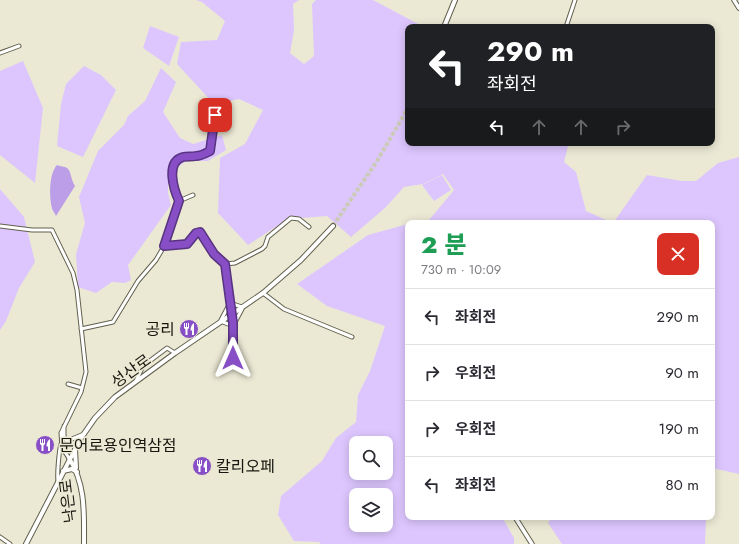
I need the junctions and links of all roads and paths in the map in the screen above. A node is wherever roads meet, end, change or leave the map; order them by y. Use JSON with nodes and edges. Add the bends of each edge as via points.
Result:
{"nodes":[{"id":1,"x":455,"y":0,"type":"edge"},
{"id":2,"x":575,"y":0,"type":"edge"},
{"id":3,"x":734,"y":0,"type":"edge"},
{"id":4,"x":739,"y":8,"type":"edge"},
{"id":5,"x":445,"y":24,"type":"edge"},
{"id":6,"x":567,"y":24,"type":"edge"},
{"id":7,"x":19,"y":46,"type":"dead end"},
{"id":8,"x":0,"y":53,"type":"edge"},
{"id":9,"x":215,"y":115,"type":"dead end"},
{"id":10,"x":193,"y":195,"type":"dead end"},
{"id":11,"x":179,"y":201,"type":"junction"},
{"id":12,"x":0,"y":226,"type":"edge"},
{"id":13,"x":333,"y":226,"type":"tunnel mouth"},
{"id":14,"x":310,"y":227,"type":"dead end"},
{"id":15,"x":164,"y":246,"type":"junction"},
{"id":16,"x":225,"y":264,"type":"junction"},
{"id":17,"x":263,"y":293,"type":"junction"},
{"id":18,"x":230,"y":303,"type":"junction"},
{"id":19,"x":243,"y":308,"type":"junction"},
{"id":20,"x":232,"y":315,"type":"junction"},
{"id":21,"x":221,"y":323,"type":"junction"},
{"id":22,"x":233,"y":326,"type":"junction"},
{"id":23,"x":81,"y":329,"type":"junction"},
{"id":24,"x":352,"y":337,"type":"dead end"},
{"id":25,"x":175,"y":353,"type":"junction"},
{"id":26,"x":233,"y":358,"type":"dead end"},
{"id":27,"x":135,"y":383,"type":"junction"},
{"id":28,"x":68,"y":384,"type":"dead end"},
{"id":29,"x":82,"y":388,"type":"junction"},
{"id":30,"x":64,"y":425,"type":"junction"},
{"id":31,"x":84,"y":434,"type":"junction"},
{"id":32,"x":61,"y":444,"type":"junction"},
{"id":33,"x":75,"y":448,"type":"junction"},
{"id":34,"x":69,"y":458,"type":"junction"},
{"id":35,"x":77,"y":470,"type":"junction"},
{"id":36,"x":63,"y":471,"type":"junction"},
{"id":37,"x":58,"y":481,"type":"junction"},
{"id":38,"x":517,"y":520,"type":"edge"},
{"id":39,"x":0,"y":537,"type":"edge"},
{"id":40,"x":10,"y":544,"type":"edge"},
{"id":41,"x":26,"y":544,"type":"edge"},
{"id":42,"x":84,"y":544,"type":"edge"},
{"id":43,"x":532,"y":544,"type":"edge"}],
"edges":[{"from":1,"to":5,"type":"main road"},
{"from":2,"to":6,"type":"street"},
{"from":3,"to":4,"type":"street"},
{"from":7,"to":8,"type":"street"},
{"from":9,"to":11,"type":"street","via":[[210,151],[198,156],[185,156],[176,163],[172,178],[174,194]]},
{"from":10,"to":11,"type":"street"},
{"from":11,"to":15,"type":"street"},
{"from":12,"to":23,"type":"street","via":[[52,230],[73,273]]},
{"from":13,"to":17,"type":"main road","name":"성산로","via":[[301,260]]},
{"from":14,"to":16,"type":"street","via":[[299,219],[291,218],[268,236],[262,249],[235,263]]},
{"from":15,"to":16,"type":"street","via":[[187,244],[200,232],[214,254]]},
{"from":15,"to":23,"type":"street","via":[[138,281],[113,322]]},
{"from":16,"to":18,"type":"street"},
{"from":17,"to":19,"type":"main road","name":"성산로"},
{"from":17,"to":24,"type":"street","via":[[284,309]]},
{"from":18,"to":19,"type":"street"},
{"from":18,"to":20,"type":"street"},
{"from":18,"to":21,"type":"street"},
{"from":19,"to":20,"type":"main road","name":"성산로"},
{"from":19,"to":22,"type":"street"},
{"from":20,"to":21,"type":"main road","name":"성산로"},
{"from":20,"to":22,"type":"street"},
{"from":21,"to":22,"type":"street"},
{"from":21,"to":25,"type":"main road","name":"성산로"},
{"from":22,"to":26,"type":"street"},
{"from":23,"to":29,"type":"street","via":[[86,372]]},
{"from":25,"to":27,"type":"main road","name":"성산로"},
{"from":25,"to":27,"type":"street","via":[[167,348],[143,366]]},
{"from":27,"to":31,"type":"main road","name":"성산로","via":[[115,397]]},
{"from":28,"to":29,"type":"street"},
{"from":29,"to":30,"type":"street"},
{"from":30,"to":31,"type":"street","via":[[64,437],[68,441]]},
{"from":30,"to":32,"type":"street"},
{"from":31,"to":33,"type":"main road","name":"성산로"},
{"from":32,"to":34,"type":"street"},
{"from":32,"to":37,"type":"street","via":[[56,472]]},
{"from":33,"to":34,"type":"main road","name":"성산로"},
{"from":33,"to":35,"type":"main road"},
{"from":34,"to":35,"type":"main road","name":"낙은로"},
{"from":34,"to":36,"type":"main road","name":"성산로"},
{"from":35,"to":36,"type":"main road"},
{"from":35,"to":42,"type":"main road","name":"낙은로","via":[[83,498]]},
{"from":36,"to":37,"type":"main road","name":"성산로"},
{"from":37,"to":41,"type":"main road","name":"성산로"},
{"from":38,"to":43,"type":"street"},
{"from":39,"to":40,"type":"street"}]}
